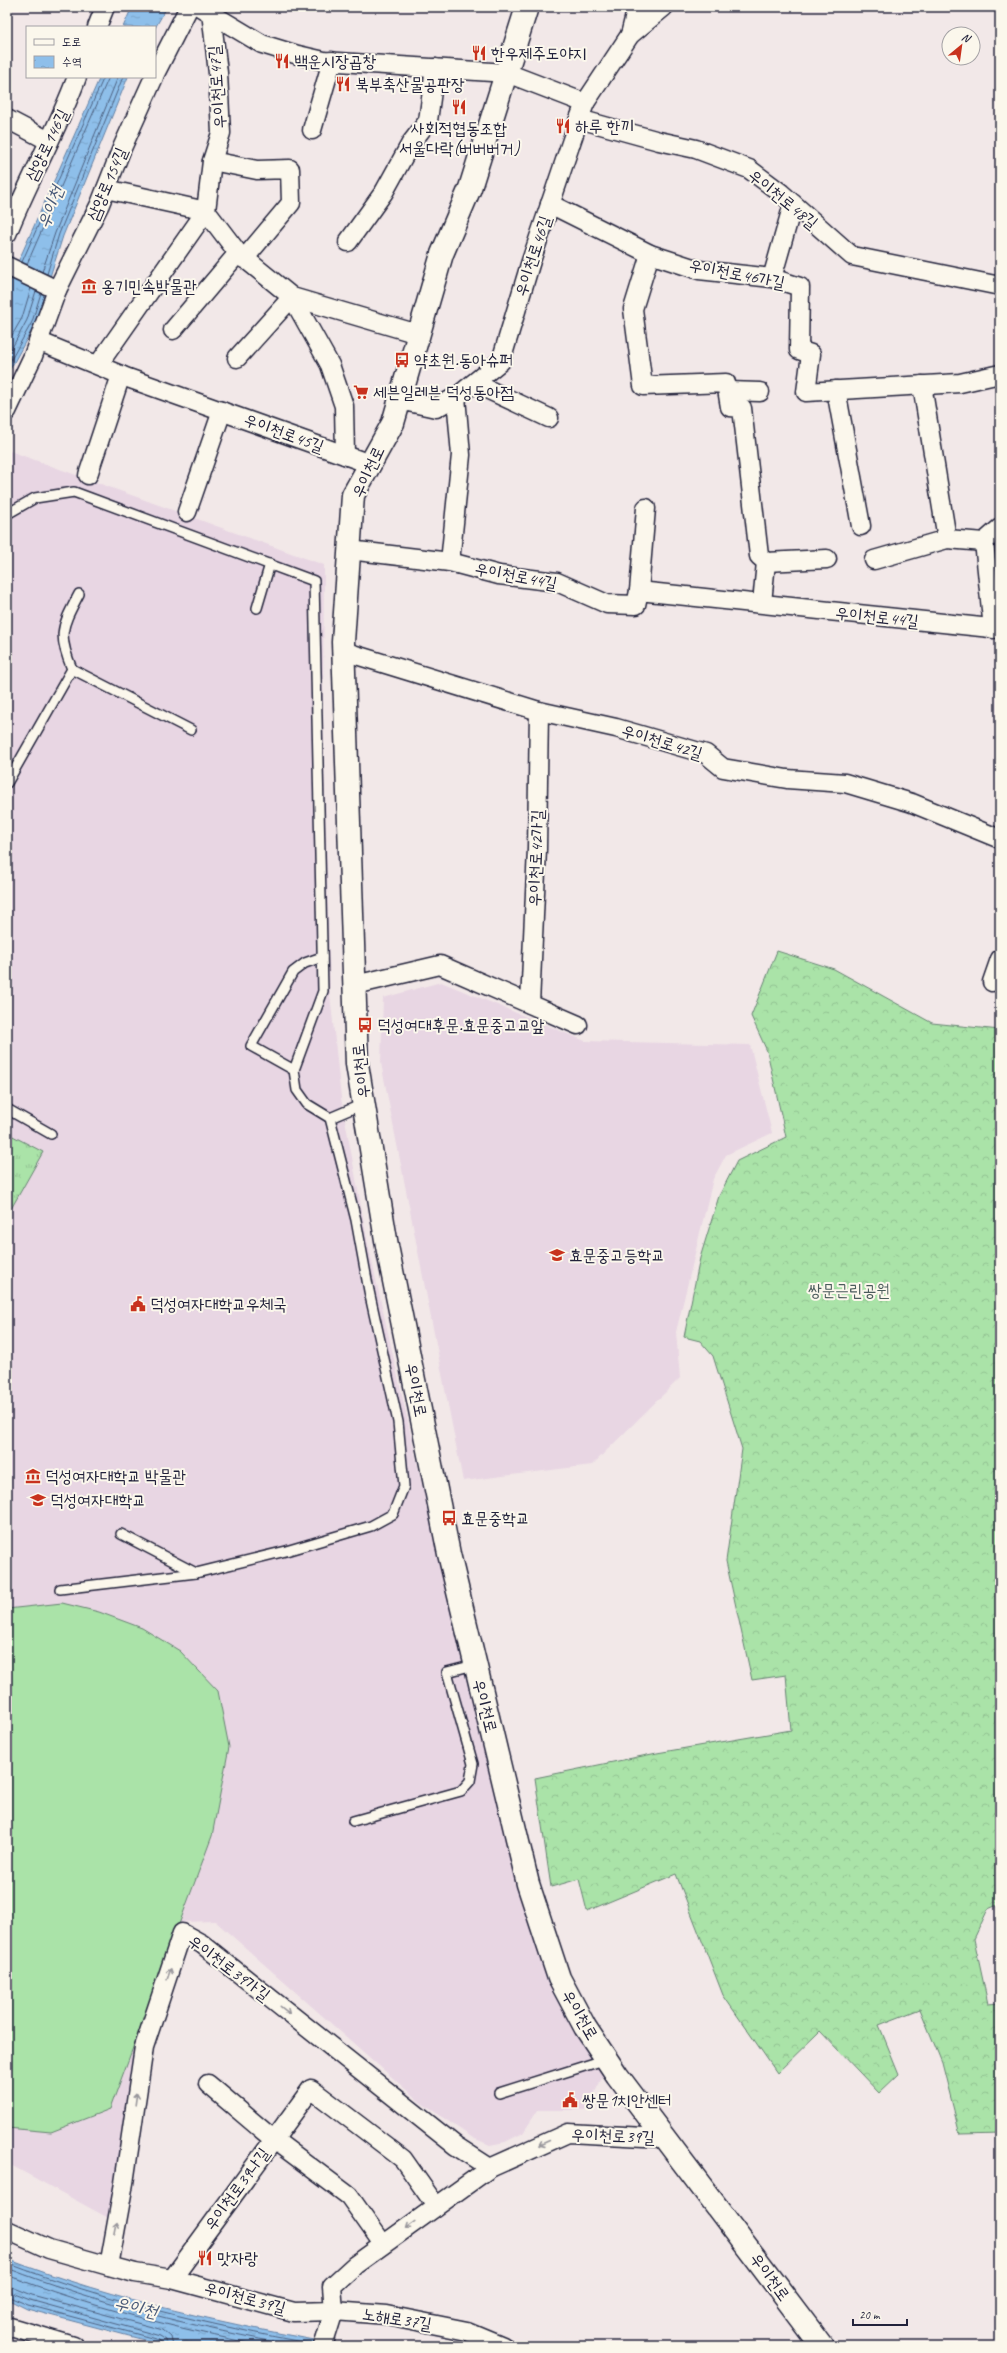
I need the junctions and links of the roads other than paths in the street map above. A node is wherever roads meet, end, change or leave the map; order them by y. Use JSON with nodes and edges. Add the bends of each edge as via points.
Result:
{"nodes":[{"id":1,"x":105,"y":7,"type":"edge"},
{"id":2,"x":189,"y":7,"type":"edge"},
{"id":3,"x":527,"y":7,"type":"edge"},
{"id":4,"x":637,"y":7,"type":"edge"},
{"id":5,"x":664,"y":7,"type":"edge"},
{"id":6,"x":206,"y":10,"type":"edge"},
{"id":7,"x":97,"y":26,"type":"edge"},
{"id":8,"x":630,"y":35,"type":"junction"},
{"id":9,"x":332,"y":61,"type":"junction"},
{"id":10,"x":435,"y":68,"type":"junction"},
{"id":11,"x":156,"y":72,"type":"edge"},
{"id":12,"x":507,"y":72,"type":"junction"},
{"id":13,"x":77,"y":78,"type":"edge"},
{"id":14,"x":154,"y":78,"type":"edge"},
{"id":15,"x":585,"y":103,"type":"junction"},
{"id":16,"x":7,"y":119,"type":"edge"},
{"id":17,"x":579,"y":120,"type":"junction"},
{"id":18,"x":312,"y":130,"type":"dead end"},
{"id":19,"x":49,"y":141,"type":"junction"},
{"id":20,"x":212,"y":161,"type":"junction"},
{"id":21,"x":106,"y":189,"type":"junction"},
{"id":22,"x":550,"y":204,"type":"junction"},
{"id":23,"x":793,"y":204,"type":"junction"},
{"id":24,"x":206,"y":211,"type":"junction"},
{"id":25,"x":7,"y":234,"type":"edge"},
{"id":26,"x":348,"y":242,"type":"dead end"},
{"id":27,"x":650,"y":254,"type":"junction"},
{"id":28,"x":241,"y":256,"type":"junction"},
{"id":29,"x":7,"y":266,"type":"edge"},
{"id":30,"x":772,"y":278,"type":"junction"},
{"id":31,"x":1000,"y":286,"type":"edge"},
{"id":32,"x":57,"y":290,"type":"junction"},
{"id":33,"x":292,"y":298,"type":"junction"},
{"id":34,"x":173,"y":330,"type":"dead end"},
{"id":35,"x":418,"y":334,"type":"junction"},
{"id":36,"x":38,"y":341,"type":"junction"},
{"id":37,"x":237,"y":358,"type":"dead end"},
{"id":38,"x":98,"y":365,"type":"junction"},
{"id":39,"x":1000,"y":374,"type":"edge"},
{"id":40,"x":121,"y":375,"type":"junction"},
{"id":41,"x":474,"y":383,"type":"junction"},
{"id":42,"x":922,"y":385,"type":"junction"},
{"id":43,"x":836,"y":390,"type":"junction"},
{"id":44,"x":728,"y":391,"type":"junction"},
{"id":45,"x":760,"y":392,"type":"dead end"},
{"id":46,"x":456,"y":397,"type":"junction"},
{"id":47,"x":399,"y":400,"type":"junction"},
{"id":48,"x":7,"y":411,"type":"edge"},
{"id":49,"x":222,"y":411,"type":"junction"},
{"id":50,"x":549,"y":418,"type":"dead end"},
{"id":51,"x":345,"y":455,"type":"junction"},
{"id":52,"x":370,"y":464,"type":"junction"},
{"id":53,"x":88,"y":475,"type":"dead end"},
{"id":54,"x":646,"y":508,"type":"dead end"},
{"id":55,"x":187,"y":512,"type":"dead end"},
{"id":56,"x":7,"y":514,"type":"edge"},
{"id":57,"x":862,"y":526,"type":"dead end"},
{"id":58,"x":1000,"y":528,"type":"edge"},
{"id":59,"x":947,"y":539,"type":"junction"},
{"id":60,"x":984,"y":542,"type":"junction"},
{"id":61,"x":349,"y":550,"type":"junction"},
{"id":62,"x":827,"y":558,"type":"dead end"},
{"id":63,"x":874,"y":560,"type":"dead end"},
{"id":64,"x":450,"y":562,"type":"junction"},
{"id":65,"x":766,"y":562,"type":"junction"},
{"id":66,"x":270,"y":564,"type":"junction"},
{"id":67,"x":639,"y":591,"type":"junction"},
{"id":68,"x":79,"y":594,"type":"dead end"},
{"id":69,"x":762,"y":603,"type":"junction"},
{"id":70,"x":256,"y":608,"type":"dead end"},
{"id":71,"x":996,"y":629,"type":"edge"},
{"id":72,"x":343,"y":651,"type":"junction"},
{"id":73,"x":72,"y":669,"type":"junction"},
{"id":74,"x":539,"y":711,"type":"junction"},
{"id":75,"x":191,"y":730,"type":"dead end"},
{"id":76,"x":7,"y":783,"type":"edge"},
{"id":77,"x":1000,"y":839,"type":"edge"},
{"id":78,"x":322,"y":957,"type":"junction"},
{"id":79,"x":1000,"y":959,"type":"edge"},
{"id":80,"x":992,"y":982,"type":"dead end"},
{"id":81,"x":355,"y":985,"type":"junction"},
{"id":82,"x":530,"y":1004,"type":"junction"},
{"id":83,"x":578,"y":1025,"type":"dead end"},
{"id":84,"x":294,"y":1070,"type":"junction"},
{"id":85,"x":364,"y":1103,"type":"junction"},
{"id":86,"x":7,"y":1109,"type":"edge"},
{"id":87,"x":330,"y":1118,"type":"junction"},
{"id":88,"x":51,"y":1134,"type":"dead end"},
{"id":89,"x":121,"y":1534,"type":"dead end"},
{"id":90,"x":196,"y":1573,"type":"junction"},
{"id":91,"x":60,"y":1588,"type":"dead end"},
{"id":92,"x":474,"y":1665,"type":"junction"},
{"id":93,"x":353,"y":1821,"type":"dead end"},
{"id":94,"x":607,"y":2059,"type":"junction"},
{"id":95,"x":208,"y":2084,"type":"dead end"},
{"id":96,"x":499,"y":2093,"type":"dead end"},
{"id":97,"x":664,"y":2138,"type":"junction"},
{"id":98,"x":273,"y":2139,"type":"junction"},
{"id":99,"x":490,"y":2168,"type":"junction"},
{"id":100,"x":436,"y":2206,"type":"junction"},
{"id":101,"x":7,"y":2230,"type":"edge"},
{"id":102,"x":383,"y":2244,"type":"junction"},
{"id":103,"x":109,"y":2266,"type":"junction"},
{"id":104,"x":172,"y":2279,"type":"junction"},
{"id":105,"x":334,"y":2311,"type":"junction"},
{"id":106,"x":7,"y":2326,"type":"edge"},
{"id":107,"x":28,"y":2340,"type":"edge"},
{"id":108,"x":74,"y":2346,"type":"edge"},
{"id":109,"x":323,"y":2346,"type":"edge"},
{"id":110,"x":503,"y":2346,"type":"edge"},
{"id":111,"x":822,"y":2346,"type":"edge"}],
"edges":[{"from":1,"to":7,"type":"street"},
{"from":2,"to":11,"type":"street"},
{"from":3,"to":12,"type":"street","name":"우이천로"},
{"from":4,"to":8,"type":"street"},
{"from":5,"to":8,"type":"street"},
{"from":6,"to":9,"type":"street","via":[[262,44],[298,55]]},
{"from":6,"to":20,"type":"street","name":"우이천로47길","via":[[218,73],[221,133]]},
{"from":8,"to":15,"type":"street"},
{"from":9,"to":10,"type":"street"},
{"from":9,"to":18,"type":"street"},
{"from":10,"to":12,"type":"street"},
{"from":10,"to":26,"type":"street","via":[[428,121],[412,143],[384,192]]},
{"from":12,"to":15,"type":"street"},
{"from":12,"to":35,"type":"street","name":"우이천로","via":[[470,188],[442,254]]},
{"from":13,"to":19,"type":"street","name":"삼양로146길"},
{"from":14,"to":21,"type":"street","name":"삼양로154길"},
{"from":15,"to":17,"type":"street"},
{"from":16,"to":19,"type":"street"},
{"from":17,"to":22,"type":"street","name":"우이천로46길"},
{"from":17,"to":23,"type":"street","name":"우이천로48길","via":[[696,149],[749,169]]},
{"from":19,"to":25,"type":"street","name":"삼양로146길","via":[[24,191]]},
{"from":20,"to":24,"type":"street","name":"우이천로47길"},
{"from":20,"to":28,"type":"street","via":[[257,170],[290,169],[291,203]]},
{"from":21,"to":24,"type":"street"},
{"from":21,"to":32,"type":"street","name":"삼양로154길"},
{"from":22,"to":27,"type":"street","name":"우이천로46가길"},
{"from":22,"to":41,"type":"street","name":"우이천로46길","via":[[501,361]]},
{"from":23,"to":30,"type":"street"},
{"from":23,"to":31,"type":"street","name":"우이천로48길","via":[[852,256]]},
{"from":24,"to":28,"type":"street"},
{"from":24,"to":38,"type":"street"},
{"from":27,"to":30,"type":"street","name":"우이천로46가길","via":[[699,270]]},
{"from":27,"to":44,"type":"street","via":[[633,309],[643,386],[726,383]]},
{"from":28,"to":33,"type":"street"},
{"from":28,"to":34,"type":"street"},
{"from":29,"to":32,"type":"street"},
{"from":30,"to":43,"type":"street","name":"우이천로46가길","via":[[800,287],[799,350],[811,354],[806,392]]},
{"from":32,"to":36,"type":"street","name":"삼양로154길"},
{"from":33,"to":35,"type":"street"},
{"from":33,"to":37,"type":"street"},
{"from":33,"to":51,"type":"street","name":"우이천로45길","via":[[330,365],[344,406]]},
{"from":35,"to":47,"type":"street","name":"우이천로"},
{"from":36,"to":38,"type":"street","name":"우이천로45길"},
{"from":36,"to":48,"type":"street","name":"삼양로154길"},
{"from":38,"to":40,"type":"street","name":"우이천로45길"},
{"from":39,"to":42,"type":"street","name":"우이천로46가길","via":[[960,383]]},
{"from":40,"to":49,"type":"street","name":"우이천로45길"},
{"from":40,"to":53,"type":"street"},
{"from":41,"to":46,"type":"street","name":"우이천로46길"},
{"from":41,"to":50,"type":"street"},
{"from":42,"to":43,"type":"street","name":"우이천로46가길"},
{"from":42,"to":59,"type":"street"},
{"from":43,"to":57,"type":"street"},
{"from":44,"to":45,"type":"street"},
{"from":44,"to":65,"type":"street","via":[[730,407],[742,408],[758,556]]},
{"from":46,"to":47,"type":"street","name":"우이천로46길","via":[[436,408]]},
{"from":46,"to":64,"type":"street","via":[[461,455]]},
{"from":47,"to":52,"type":"street","name":"우이천로","via":[[393,423]]},
{"from":49,"to":51,"type":"street","name":"우이천로45길"},
{"from":49,"to":55,"type":"street","name":"우이천로45길"},
{"from":51,"to":52,"type":"street","name":"우이천로45길"},
{"from":52,"to":61,"type":"street","name":"우이천로","via":[[353,495]]},
{"from":54,"to":67,"type":"street"},
{"from":56,"to":66,"type":"lane","via":[[35,498],[74,492]]},
{"from":58,"to":60,"type":"street"},
{"from":59,"to":60,"type":"street"},
{"from":59,"to":63,"type":"street"},
{"from":60,"to":71,"type":"street","name":"우이천로44길"},
{"from":61,"to":64,"type":"street","name":"우이천로44길"},
{"from":61,"to":72,"type":"street","name":"우이천로"},
{"from":62,"to":65,"type":"street"},
{"from":64,"to":67,"type":"street","name":"우이천로44길","via":[[499,575],[557,582],[607,604],[636,604]]},
{"from":65,"to":69,"type":"street"},
{"from":66,"to":70,"type":"lane"},
{"from":66,"to":78,"type":"lane","via":[[314,581]]},
{"from":67,"to":69,"type":"street","name":"우이천로44길"},
{"from":68,"to":73,"type":"lane","via":[[62,627],[63,648]]},
{"from":69,"to":71,"type":"street","name":"우이천로44길"},
{"from":72,"to":74,"type":"street","name":"우이천로42길"},
{"from":72,"to":81,"type":"street","name":"우이천로"},
{"from":73,"to":75,"type":"lane"},
{"from":73,"to":76,"type":"lane"},
{"from":74,"to":77,"type":"street","name":"우이천로42길","via":[[616,728],[706,754],[723,768],[787,779],[845,783],[912,803]]},
{"from":74,"to":82,"type":"street","name":"우이천로42가길","via":[[537,849]]},
{"from":78,"to":84,"type":"lane","via":[[323,991]]},
{"from":78,"to":84,"type":"lane","via":[[304,963],[293,972],[251,1046]]},
{"from":79,"to":80,"type":"street"},
{"from":81,"to":82,"type":"street","via":[[440,965]]},
{"from":81,"to":85,"type":"street","name":"우이천로","via":[[358,1064]]},
{"from":82,"to":83,"type":"street"},
{"from":84,"to":87,"type":"lane","via":[[297,1090],[307,1104]]},
{"from":85,"to":87,"type":"lane"},
{"from":85,"to":92,"type":"street","name":"우이천로","via":[[387,1246]]},
{"from":86,"to":88,"type":"lane"},
{"from":87,"to":90,"type":"lane","via":[[356,1220],[398,1422],[404,1486],[393,1514],[371,1526],[286,1551]]},
{"from":89,"to":90,"type":"lane"},
{"from":90,"to":91,"type":"lane"},
{"from":92,"to":93,"type":"lane","via":[[447,1672],[473,1764],[470,1781],[461,1791]]},
{"from":92,"to":94,"type":"street","name":"우이천로","via":[[528,1884],[557,1971],[585,2027]]},
{"from":94,"to":96,"type":"lane"},
{"from":94,"to":97,"type":"street","name":"우이천로"},
{"from":95,"to":98,"type":"street","name":"우이천로39나길"},
{"from":97,"to":99,"type":"street","name":"우이천로39길","one_way":true,"via":[[568,2133]]},
{"from":97,"to":111,"type":"street","name":"우이천로"},
{"from":98,"to":100,"type":"street","via":[[311,2088],[403,2159]]},
{"from":98,"to":102,"type":"street","name":"우이천로39나길","via":[[349,2196]]},
{"from":98,"to":104,"type":"street","name":"우이천로39나길"},
{"from":99,"to":100,"type":"street","name":"우이천로39길"},
{"from":103,"to":99,"type":"street","name":"우이천로39가길","one_way":true,"via":[[144,2047],[182,1933],[202,1944],[456,2146]]},
{"from":100,"to":102,"type":"street","name":"우이천로39길","one_way":true},
{"from":101,"to":103,"type":"street","name":"우이천로39길","via":[[49,2249]]},
{"from":102,"to":105,"type":"street","name":"우이천로39길","via":[[355,2264],[332,2286]]},
{"from":103,"to":104,"type":"street","name":"우이천로39길","via":[[135,2274]]},
{"from":104,"to":105,"type":"street","name":"우이천로39길","via":[[294,2312]]},
{"from":105,"to":109,"type":"street"},
{"from":105,"to":110,"type":"street","name":"노해로37길","via":[[387,2314],[431,2323],[467,2331]]},
{"from":106,"to":107,"type":"street"},
{"from":107,"to":108,"type":"street"}]}
